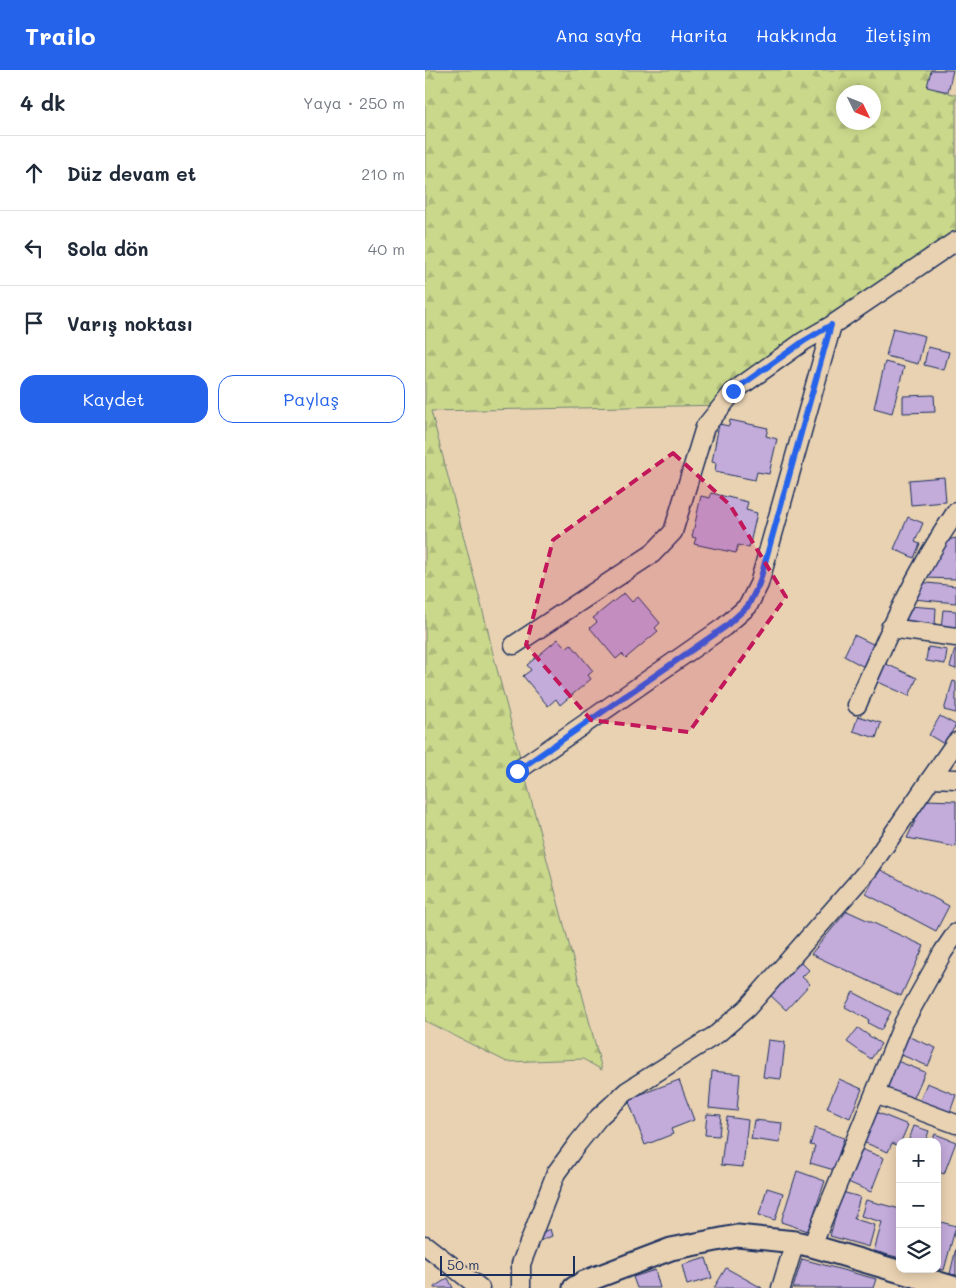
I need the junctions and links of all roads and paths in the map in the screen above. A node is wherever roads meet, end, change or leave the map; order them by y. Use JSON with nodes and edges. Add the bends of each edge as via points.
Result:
{"nodes":[{"id":1,"x":956,"y":241,"type":"edge"},
{"id":2,"x":831,"y":325,"type":"junction"},
{"id":3,"x":956,"y":512,"type":"edge"},
{"id":4,"x":890,"y":628,"type":"junction"},
{"id":5,"x":956,"y":637,"type":"edge"},
{"id":6,"x":514,"y":645,"type":"dead end"},
{"id":7,"x":857,"y":705,"type":"dead end"},
{"id":8,"x":956,"y":742,"type":"edge"},
{"id":9,"x":517,"y":771,"type":"dead end"},
{"id":10,"x":931,"y":778,"type":"junction"},
{"id":11,"x":956,"y":780,"type":"edge"},
{"id":12,"x":956,"y":933,"type":"edge"},
{"id":13,"x":875,"y":1094,"type":"junction"},
{"id":14,"x":956,"y":1124,"type":"edge"},
{"id":15,"x":804,"y":1244,"type":"junction"},
{"id":16,"x":425,"y":1245,"type":"edge"},
{"id":17,"x":480,"y":1288,"type":"edge"},
{"id":18,"x":521,"y":1288,"type":"edge"},
{"id":19,"x":574,"y":1288,"type":"edge"},
{"id":20,"x":781,"y":1288,"type":"edge"},
{"id":21,"x":956,"y":1288,"type":"edge"}],
"edges":[{"from":1,"to":2,"type":"street"},
{"from":2,"to":6,"type":"street","via":[[733,391],[705,427],[673,532],[652,554]]},
{"from":2,"to":9,"type":"street","via":[[759,584],[748,606],[725,627]]},
{"from":3,"to":4,"type":"street","via":[[933,546]]},
{"from":4,"to":5,"type":"street"},
{"from":4,"to":7,"type":"street"},
{"from":8,"to":10,"type":"street"},
{"from":10,"to":11,"type":"street"},
{"from":10,"to":18,"type":"street","via":[[869,869],[747,1008],[717,1034],[627,1091],[599,1117],[578,1143],[556,1173],[521,1264]]},
{"from":12,"to":13,"type":"street","via":[[904,1022]]},
{"from":13,"to":14,"type":"street"},
{"from":13,"to":15,"type":"street"},
{"from":15,"to":19,"type":"street","via":[[737,1236],[671,1249]]},
{"from":15,"to":20,"type":"street"},
{"from":15,"to":21,"type":"street"},
{"from":16,"to":17,"type":"street"}]}
